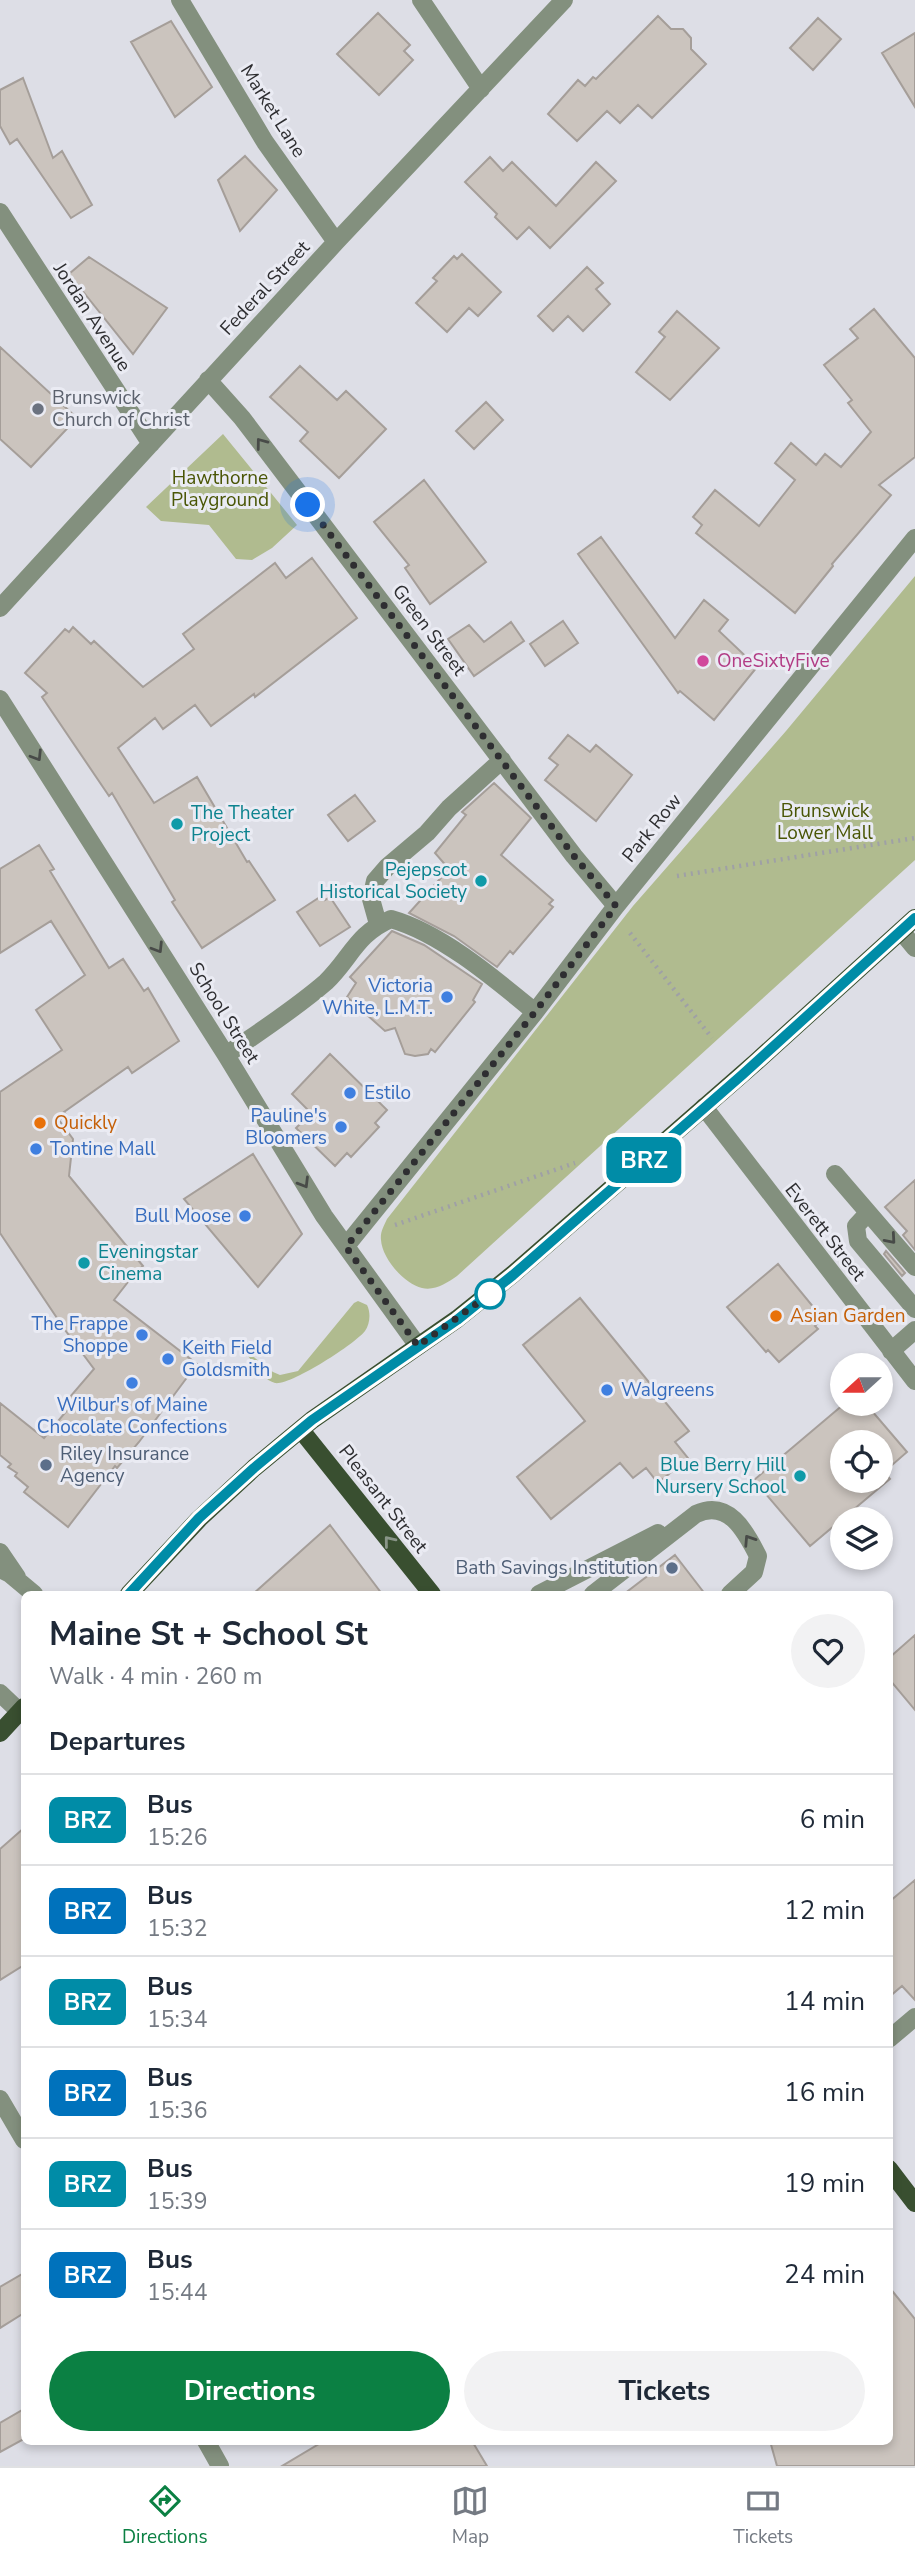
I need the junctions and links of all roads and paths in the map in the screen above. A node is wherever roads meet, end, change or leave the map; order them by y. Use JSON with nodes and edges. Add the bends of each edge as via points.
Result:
{"nodes":[{"id":1,"x":180,"y":0,"type":"edge"},
{"id":2,"x":421,"y":0,"type":"edge"},
{"id":3,"x":564,"y":0,"type":"edge"},
{"id":4,"x":481,"y":89,"type":"junction"},
{"id":5,"x":0,"y":212,"type":"edge"},
{"id":6,"x":336,"y":242,"type":"junction"},
{"id":7,"x":208,"y":380,"type":"junction"},
{"id":8,"x":151,"y":444,"type":"junction"},
{"id":9,"x":915,"y":538,"type":"edge"},
{"id":10,"x":0,"y":608,"type":"edge"},
{"id":11,"x":0,"y":699,"type":"edge"},
{"id":12,"x":502,"y":760,"type":"junction"},
{"id":13,"x":915,"y":838,"type":"edge"},
{"id":14,"x":677,"y":876,"type":"dead end"},
{"id":15,"x":616,"y":906,"type":"junction"},
{"id":16,"x":379,"y":924,"type":"junction"},
{"id":17,"x":901,"y":931,"type":"joint"},
{"id":18,"x":630,"y":933,"type":"dead end"},
{"id":19,"x":915,"y":948,"type":"edge"},
{"id":20,"x":535,"y":1012,"type":"junction"},
{"id":21,"x":712,"y":1038,"type":"dead end"},
{"id":22,"x":226,"y":1055,"type":"junction"},
{"id":23,"x":704,"y":1107,"type":"junction"},
{"id":24,"x":575,"y":1163,"type":"dead end"},
{"id":25,"x":835,"y":1174,"type":"dead end"},
{"id":26,"x":868,"y":1213,"type":"junction"},
{"id":27,"x":396,"y":1225,"type":"dead end"},
{"id":28,"x":346,"y":1247,"type":"junction"},
{"id":29,"x":915,"y":1267,"type":"edge"},
{"id":30,"x":915,"y":1309,"type":"edge"},
{"id":31,"x":915,"y":1330,"type":"edge"},
{"id":32,"x":418,"y":1346,"type":"junction"},
{"id":33,"x":891,"y":1351,"type":"junction"},
{"id":34,"x":915,"y":1381,"type":"edge"},
{"id":35,"x":301,"y":1430,"type":"junction"},
{"id":36,"x":696,"y":1514,"type":"junction"},
{"id":37,"x":0,"y":1552,"type":"edge"},
{"id":38,"x":0,"y":1569,"type":"edge"},
{"id":39,"x":28,"y":1588,"type":"edge"},
{"id":40,"x":132,"y":1591,"type":"edge"},
{"id":41,"x":430,"y":1591,"type":"edge"},
{"id":42,"x":545,"y":1591,"type":"edge"},
{"id":43,"x":597,"y":1591,"type":"edge"},
{"id":44,"x":733,"y":1591,"type":"edge"},
{"id":45,"x":0,"y":1693,"type":"edge"},
{"id":46,"x":21,"y":1709,"type":"edge"},
{"id":47,"x":21,"y":1711,"type":"edge"},
{"id":48,"x":0,"y":1733,"type":"edge"},
{"id":49,"x":915,"y":2017,"type":"edge"},
{"id":50,"x":893,"y":2036,"type":"edge"},
{"id":51,"x":0,"y":2099,"type":"edge"},
{"id":52,"x":21,"y":2135,"type":"edge"},
{"id":53,"x":893,"y":2174,"type":"edge"},
{"id":54,"x":915,"y":2203,"type":"edge"},
{"id":55,"x":208,"y":2445,"type":"edge"},
{"id":56,"x":220,"y":2466,"type":"edge"}],
"edges":[{"from":1,"to":6,"type":"street","name":"Market Lane","via":[[265,142]]},
{"from":2,"to":4,"type":"street"},
{"from":3,"to":4,"type":"street","name":"Federal Street"},
{"from":4,"to":6,"type":"street","name":"Federal Street"},
{"from":5,"to":8,"type":"street","name":"Jordan Avenue"},
{"from":6,"to":7,"type":"street","name":"Federal Street"},
{"from":7,"to":8,"type":"street","name":"Federal Street"},
{"from":12,"to":7,"type":"street","name":"Green Street","one_way":true,"via":[[242,418]]},
{"from":8,"to":10,"type":"street","name":"Federal Street"},
{"from":9,"to":15,"type":"street","name":"Park Row"},
{"from":11,"to":22,"type":"street","name":"School Street","one_way":true},
{"from":12,"to":15,"type":"street","name":"Green Street"},
{"from":12,"to":16,"type":"street","via":[[375,881],[371,899]]},
{"from":13,"to":14,"type":"path"},
{"from":15,"to":20,"type":"street","name":"Park Row"},
{"from":16,"to":20,"type":"street","via":[[391,919],[412,925],[481,969]]},
{"from":16,"to":22,"type":"street","via":[[363,935],[327,980]]},
{"from":17,"to":19,"type":"street"},
{"from":17,"to":23,"type":"main road"},
{"from":18,"to":21,"type":"path"},
{"from":20,"to":28,"type":"street","name":"Park Row"},
{"from":22,"to":28,"type":"street","name":"School Street","one_way":true},
{"from":23,"to":32,"type":"main road","via":[[513,1275]]},
{"from":23,"to":33,"type":"street","name":"Everett Street"},
{"from":24,"to":27,"type":"path"},
{"from":25,"to":26,"type":"street"},
{"from":26,"to":29,"type":"street","one_way":true},
{"from":26,"to":30,"type":"street","via":[[856,1226],[858,1241]]},
{"from":28,"to":32,"type":"street","name":"School Street"},
{"from":31,"to":33,"type":"street"},
{"from":32,"to":35,"type":"main road"},
{"from":33,"to":34,"type":"street","name":"Everett Street"},
{"from":35,"to":40,"type":"main road","via":[[199,1518]]},
{"from":41,"to":35,"type":"main road","name":"Pleasant Street","one_way":true},
{"from":36,"to":42,"type":"street"},
{"from":36,"to":43,"type":"street"},
{"from":44,"to":36,"type":"street","one_way":true,"via":[[754,1572],[758,1556],[737,1522],[723,1510],[709,1508]]},
{"from":37,"to":39,"type":"street"},
{"from":38,"to":39,"type":"street"},
{"from":45,"to":46,"type":"street"},
{"from":47,"to":48,"type":"main road"},
{"from":49,"to":50,"type":"street"},
{"from":51,"to":52,"type":"street"},
{"from":53,"to":54,"type":"main road"},
{"from":55,"to":56,"type":"street"}]}
